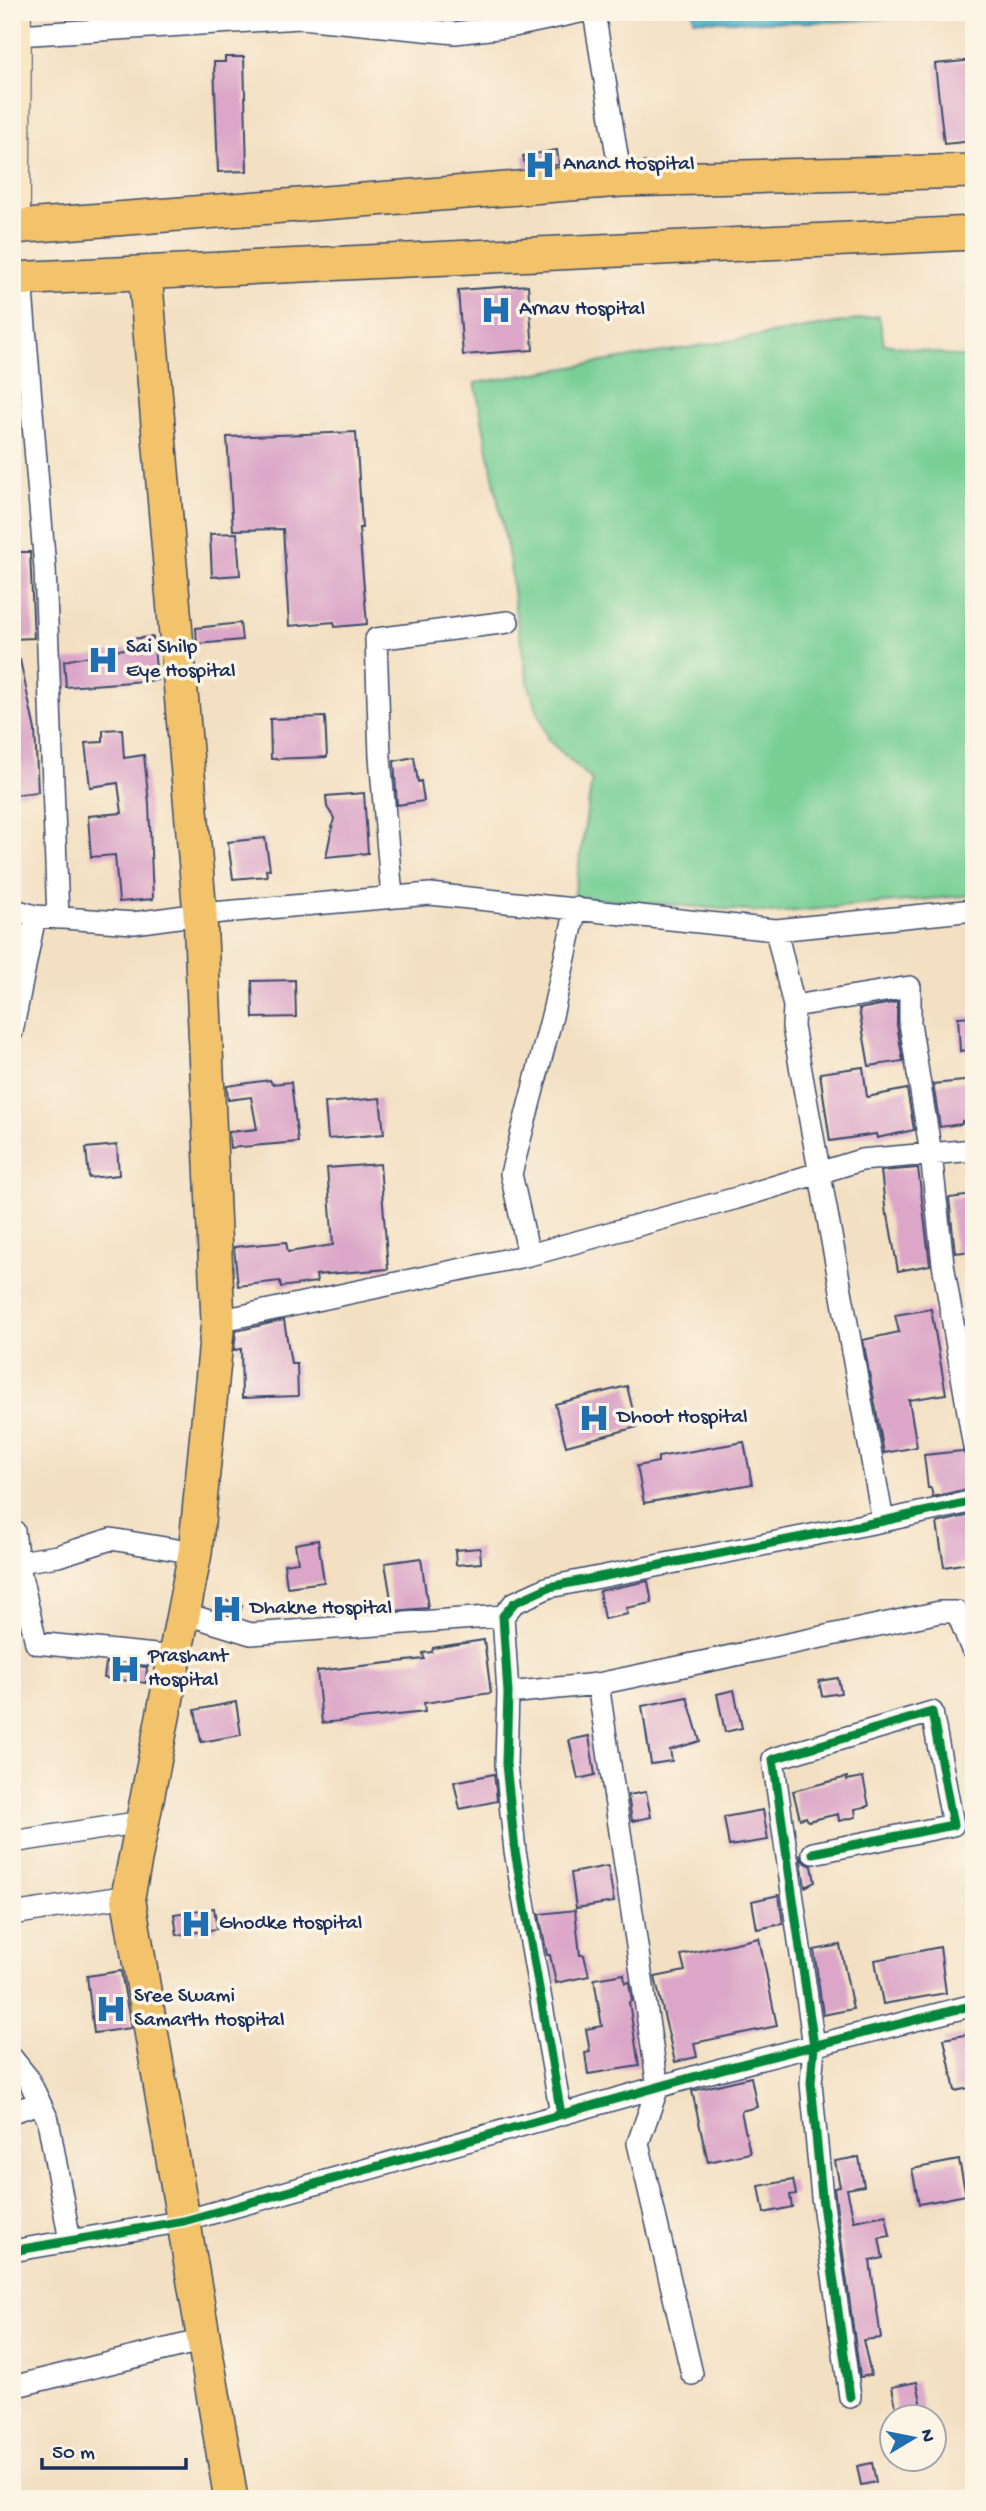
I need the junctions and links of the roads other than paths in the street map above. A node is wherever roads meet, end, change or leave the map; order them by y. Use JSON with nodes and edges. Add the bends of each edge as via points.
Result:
{"nodes":[{"id":1,"x":580,"y":12,"type":"edge"},
{"id":2,"x":594,"y":12,"type":"edge"},
{"id":3,"x":349,"y":17,"type":"edge"},
{"id":4,"x":437,"y":22,"type":"edge"},
{"id":5,"x":16,"y":23,"type":"edge"},
{"id":6,"x":974,"y":171,"type":"edge"},
{"id":7,"x":621,"y":180,"type":"junction"},
{"id":8,"x":13,"y":227,"type":"edge"},
{"id":9,"x":974,"y":233,"type":"edge"},
{"id":10,"x":145,"y":273,"type":"junction"},
{"id":11,"x":16,"y":279,"type":"edge"},
{"id":12,"x":508,"y":622,"type":"dead end"},
{"id":13,"x":393,"y":897,"type":"junction"},
{"id":14,"x":576,"y":908,"type":"junction"},
{"id":15,"x":12,"y":909,"type":"edge"},
{"id":16,"x":974,"y":910,"type":"edge"},
{"id":17,"x":201,"y":914,"type":"junction"},
{"id":18,"x":35,"y":916,"type":"junction"},
{"id":19,"x":58,"y":918,"type":"junction"},
{"id":20,"x":776,"y":930,"type":"junction"},
{"id":21,"x":794,"y":1006,"type":"junction"},
{"id":22,"x":12,"y":1032,"type":"edge"},
{"id":23,"x":974,"y":1150,"type":"edge"},
{"id":24,"x":932,"y":1154,"type":"junction"},
{"id":25,"x":820,"y":1172,"type":"junction"},
{"id":26,"x":529,"y":1255,"type":"junction"},
{"id":27,"x":218,"y":1321,"type":"junction"},
{"id":28,"x":974,"y":1447,"type":"edge"},
{"id":29,"x":974,"y":1501,"type":"edge"},
{"id":30,"x":883,"y":1521,"type":"junction"},
{"id":31,"x":12,"y":1530,"type":"edge"},
{"id":32,"x":195,"y":1553,"type":"junction"},
{"id":33,"x":15,"y":1562,"type":"edge"},
{"id":34,"x":183,"y":1613,"type":"junction"},
{"id":35,"x":503,"y":1616,"type":"junction"},
{"id":36,"x":974,"y":1647,"type":"edge"},
{"id":37,"x":175,"y":1657,"type":"junction"},
{"id":38,"x":598,"y":1684,"type":"junction"},
{"id":39,"x":508,"y":1693,"type":"junction"},
{"id":40,"x":142,"y":1822,"type":"junction"},
{"id":41,"x":12,"y":1842,"type":"edge"},
{"id":42,"x":813,"y":1853,"type":"dead end"},
{"id":43,"x":128,"y":1896,"type":"junction"},
{"id":44,"x":12,"y":1914,"type":"edge"},
{"id":45,"x":974,"y":2006,"type":"edge"},
{"id":46,"x":814,"y":2046,"type":"junction"},
{"id":47,"x":12,"y":2058,"type":"edge"},
{"id":48,"x":658,"y":2087,"type":"junction"},
{"id":49,"x":40,"y":2103,"type":"junction"},
{"id":50,"x":12,"y":2112,"type":"edge"},
{"id":51,"x":561,"y":2114,"type":"junction"},
{"id":52,"x":184,"y":2221,"type":"junction"},
{"id":53,"x":70,"y":2241,"type":"junction"},
{"id":54,"x":12,"y":2251,"type":"edge"},
{"id":55,"x":204,"y":2340,"type":"junction"},
{"id":56,"x":692,"y":2374,"type":"dead end"},
{"id":57,"x":12,"y":2387,"type":"edge"},
{"id":58,"x":850,"y":2397,"type":"dead end"},
{"id":59,"x":231,"y":2499,"type":"edge"}],
"edges":[{"from":1,"to":4,"type":"street","via":[[455,33]]},
{"from":2,"to":7,"type":"street"},
{"from":3,"to":4,"type":"street"},
{"from":3,"to":5,"type":"street"},
{"from":5,"to":8,"type":"main road"},
{"from":6,"to":7,"type":"main road"},
{"from":7,"to":8,"type":"main road"},
{"from":9,"to":10,"type":"main road"},
{"from":10,"to":11,"type":"main road"},
{"from":10,"to":17,"type":"main road"},
{"from":11,"to":19,"type":"street","via":[[45,569]]},
{"from":12,"to":13,"type":"street","via":[[376,639],[380,757]]},
{"from":13,"to":14,"type":"street","via":[[430,894]]},
{"from":13,"to":17,"type":"street"},
{"from":14,"to":20,"type":"street"},
{"from":14,"to":26,"type":"street","via":[[512,1174]]},
{"from":15,"to":18,"type":"street"},
{"from":16,"to":20,"type":"street"},
{"from":17,"to":19,"type":"street","via":[[134,923]]},
{"from":17,"to":27,"type":"main road"},
{"from":18,"to":19,"type":"street"},
{"from":18,"to":22,"type":"street"},
{"from":20,"to":21,"type":"street"},
{"from":21,"to":24,"type":"street","via":[[910,987],[910,1023]]},
{"from":21,"to":25,"type":"street","via":[[793,1027]]},
{"from":23,"to":24,"type":"street"},
{"from":24,"to":25,"type":"street","via":[[861,1160]]},
{"from":24,"to":28,"type":"street","via":[[943,1264]]},
{"from":25,"to":26,"type":"street"},
{"from":25,"to":30,"type":"street"},
{"from":26,"to":27,"type":"street"},
{"from":27,"to":32,"type":"main road"},
{"from":29,"to":30,"type":"street"},
{"from":30,"to":35,"type":"street","via":[[549,1587],[514,1603]]},
{"from":31,"to":33,"type":"street"},
{"from":32,"to":33,"type":"street","via":[[111,1539],[58,1556]]},
{"from":32,"to":34,"type":"main road"},
{"from":33,"to":37,"type":"street","via":[[36,1643]]},
{"from":34,"to":35,"type":"street","via":[[251,1634]]},
{"from":34,"to":37,"type":"main road"},
{"from":35,"to":39,"type":"street"},
{"from":36,"to":38,"type":"street","via":[[957,1612],[940,1612]]},
{"from":37,"to":40,"type":"main road"},
{"from":38,"to":39,"type":"street"},
{"from":38,"to":48,"type":"street"},
{"from":39,"to":51,"type":"street","via":[[506,1764],[515,1851]]},
{"from":40,"to":41,"type":"street"},
{"from":40,"to":43,"type":"main road"},
{"from":42,"to":46,"type":"street","via":[[953,1825],[932,1712],[773,1759]]},
{"from":43,"to":44,"type":"street"},
{"from":43,"to":52,"type":"main road"},
{"from":45,"to":46,"type":"street"},
{"from":46,"to":48,"type":"street"},
{"from":46,"to":58,"type":"street","via":[[811,2083],[822,2197]]},
{"from":47,"to":49,"type":"street"},
{"from":48,"to":51,"type":"street"},
{"from":48,"to":56,"type":"street","via":[[638,2143]]},
{"from":49,"to":50,"type":"street"},
{"from":49,"to":53,"type":"street","via":[[48,2120]]},
{"from":51,"to":52,"type":"street"},
{"from":52,"to":53,"type":"street"},
{"from":52,"to":55,"type":"main road"},
{"from":53,"to":54,"type":"street"},
{"from":55,"to":57,"type":"street"},
{"from":55,"to":59,"type":"main road"}]}
